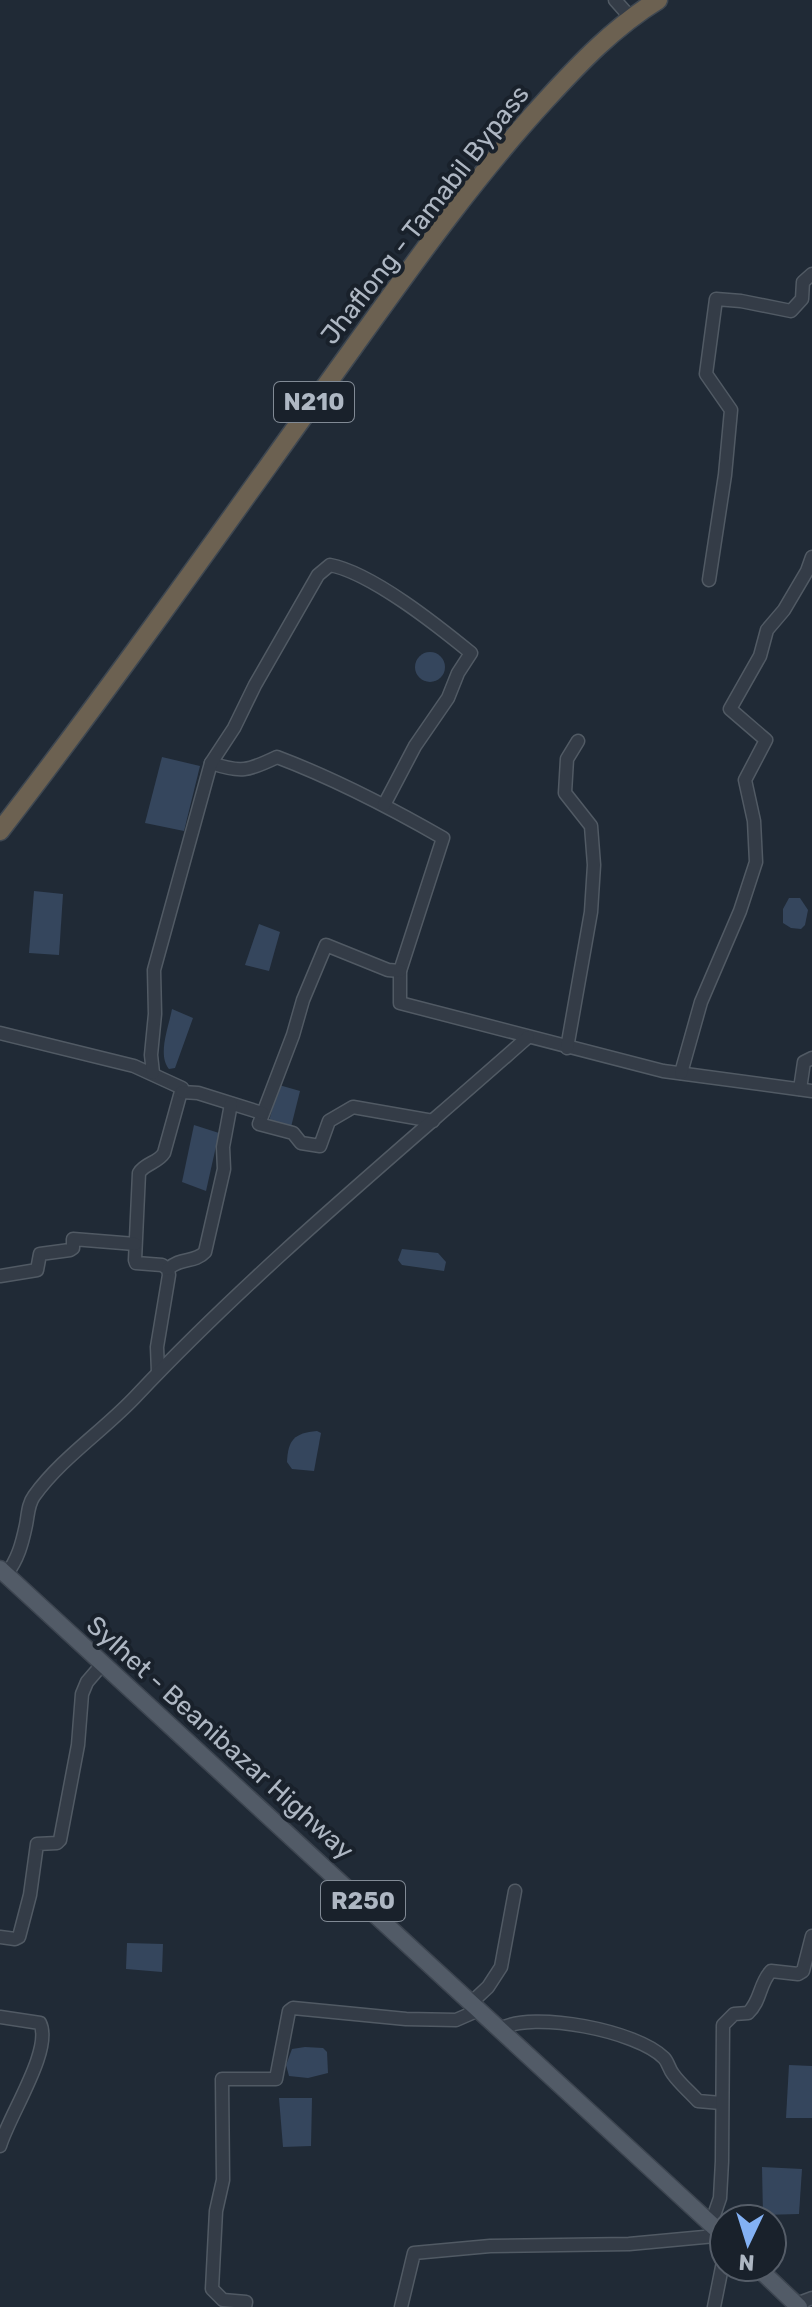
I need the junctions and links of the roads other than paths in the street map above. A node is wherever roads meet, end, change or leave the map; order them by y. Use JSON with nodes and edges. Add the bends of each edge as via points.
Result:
{"nodes":[{"id":1,"x":615,"y":0,"type":"edge"},
{"id":2,"x":658,"y":0,"type":"edge"},
{"id":3,"x":631,"y":18,"type":"junction"},
{"id":4,"x":812,"y":274,"type":"edge"},
{"id":5,"x":807,"y":300,"type":"edge"},
{"id":6,"x":812,"y":557,"type":"edge"},
{"id":7,"x":709,"y":580,"type":"dead end"},
{"id":8,"x":578,"y":741,"type":"dead end"},
{"id":9,"x":211,"y":763,"type":"junction"},
{"id":10,"x":384,"y":805,"type":"junction"},
{"id":11,"x":0,"y":831,"type":"edge"},
{"id":12,"x":400,"y":971,"type":"junction"},
{"id":13,"x":0,"y":1033,"type":"edge"},
{"id":14,"x":528,"y":1037,"type":"junction"},
{"id":15,"x":567,"y":1048,"type":"junction"},
{"id":16,"x":812,"y":1058,"type":"edge"},
{"id":17,"x":153,"y":1073,"type":"junction"},
{"id":18,"x":681,"y":1073,"type":"junction"},
{"id":19,"x":806,"y":1090,"type":"edge"},
{"id":20,"x":182,"y":1092,"type":"junction"},
{"id":21,"x":231,"y":1104,"type":"junction"},
{"id":22,"x":262,"y":1113,"type":"junction"},
{"id":23,"x":433,"y":1121,"type":"junction"},
{"id":24,"x":135,"y":1244,"type":"junction"},
{"id":25,"x":168,"y":1269,"type":"junction"},
{"id":26,"x":0,"y":1276,"type":"edge"},
{"id":27,"x":158,"y":1372,"type":"junction"},
{"id":28,"x":2,"y":1574,"type":"edge"},
{"id":29,"x":99,"y":1668,"type":"junction"},
{"id":30,"x":515,"y":1891,"type":"dead end"},
{"id":31,"x":812,"y":1936,"type":"edge"},
{"id":32,"x":0,"y":1937,"type":"edge"},
{"id":33,"x":798,"y":1974,"type":"junction"},
{"id":34,"x":812,"y":1979,"type":"edge"},
{"id":35,"x":472,"y":2007,"type":"junction"},
{"id":36,"x":0,"y":2017,"type":"edge"},
{"id":37,"x":500,"y":2029,"type":"junction"},
{"id":38,"x":721,"y":2103,"type":"junction"},
{"id":39,"x":0,"y":2146,"type":"edge"},
{"id":40,"x":720,"y":2203,"type":"edge"},
{"id":41,"x":708,"y":2225,"type":"edge"},
{"id":42,"x":708,"y":2225,"type":"edge"},
{"id":43,"x":708,"y":2236,"type":"edge"},
{"id":44,"x":719,"y":2283,"type":"edge"},
{"id":45,"x":770,"y":2283,"type":"edge"},
{"id":46,"x":775,"y":2283,"type":"edge"},
{"id":47,"x":799,"y":2304,"type":"edge"},
{"id":48,"x":245,"y":2307,"type":"edge"},
{"id":49,"x":401,"y":2307,"type":"edge"},
{"id":50,"x":714,"y":2307,"type":"edge"}],
"edges":[{"from":1,"to":3,"type":"street"},
{"from":2,"to":3,"type":"highway","name":"Jhaflong - Tamabil Bypass","number":"N210"},
{"from":3,"to":11,"type":"highway","name":"Jhaflong - Tamabil Bypass","number":"N210","via":[[587,56],[505,145]]},
{"from":4,"to":5,"type":"street","via":[[803,282]]},
{"from":5,"to":7,"type":"street","via":[[791,311],[716,299],[706,378],[731,410]]},
{"from":6,"to":18,"type":"street","via":[[767,630],[760,656],[730,709],[766,740],[745,780],[756,862],[701,1002]]},
{"from":8,"to":15,"type":"street","via":[[567,759],[565,793],[591,826],[594,865]]},
{"from":9,"to":10,"type":"street","via":[[252,770],[277,757]]},
{"from":9,"to":10,"type":"street","via":[[318,575],[330,565],[345,568],[416,610],[471,653]]},
{"from":9,"to":17,"type":"street","via":[[154,970]]},
{"from":10,"to":12,"type":"street","via":[[443,838]]},
{"from":12,"to":14,"type":"street","via":[[400,1003]]},
{"from":12,"to":22,"type":"street","via":[[326,945]]},
{"from":13,"to":17,"type":"street"},
{"from":14,"to":15,"type":"street"},
{"from":14,"to":23,"type":"street"},
{"from":15,"to":18,"type":"street"},
{"from":16,"to":19,"type":"street","via":[[804,1062]]},
{"from":17,"to":20,"type":"street"},
{"from":18,"to":19,"type":"street"},
{"from":20,"to":21,"type":"street"},
{"from":20,"to":24,"type":"street","via":[[164,1153],[139,1173]]},
{"from":21,"to":22,"type":"street"},
{"from":21,"to":25,"type":"street","via":[[224,1169],[205,1252]]},
{"from":22,"to":23,"type":"street","via":[[259,1124],[320,1146],[329,1121],[353,1107]]},
{"from":23,"to":27,"type":"street","via":[[322,1216]]},
{"from":24,"to":25,"type":"street","via":[[136,1263]]},
{"from":24,"to":26,"type":"street","via":[[73,1239],[70,1250],[40,1254],[37,1270]]},
{"from":25,"to":27,"type":"street"},
{"from":27,"to":28,"type":"street","via":[[31,1499],[20,1551]]},
{"from":28,"to":29,"type":"main road","name":"Sylhet - Beanibazar Highway","number":"R250"},
{"from":28,"to":35,"type":"main road","name":"Sylhet - Beanibazar Highway","number":"R250"},
{"from":29,"to":32,"type":"street","via":[[82,1694],[60,1840],[37,1844],[19,1937]]},
{"from":29,"to":35,"type":"main road","name":"Sylhet - Beanibazar Highway","number":"R250"},
{"from":30,"to":35,"type":"street","via":[[501,1967]]},
{"from":31,"to":33,"type":"street"},
{"from":33,"to":34,"type":"street"},
{"from":33,"to":38,"type":"street","via":[[771,1971],[756,2005],[723,2025]]},
{"from":35,"to":37,"type":"main road","name":"Sylhet - Beanibazar Highway","number":"R250"},
{"from":35,"to":41,"type":"main road","name":"Sylhet - Beanibazar Highway","number":"R250"},
{"from":35,"to":48,"type":"street","via":[[456,2020],[293,2008],[276,2079],[222,2079],[223,2180],[212,2289],[223,2300],[246,2302]]},
{"from":36,"to":39,"type":"street","via":[[40,2023],[45,2033]]},
{"from":37,"to":38,"type":"street","via":[[511,2023],[543,2022],[601,2028],[637,2040],[664,2058],[698,2101]]},
{"from":37,"to":42,"type":"main road","name":"Sylhet - Beanibazar Highway","number":"R250"},
{"from":38,"to":40,"type":"street"},
{"from":43,"to":49,"type":"street","via":[[414,2253]]},
{"from":44,"to":50,"type":"street"},
{"from":45,"to":47,"type":"main road"},
{"from":46,"to":47,"type":"main road"}]}
